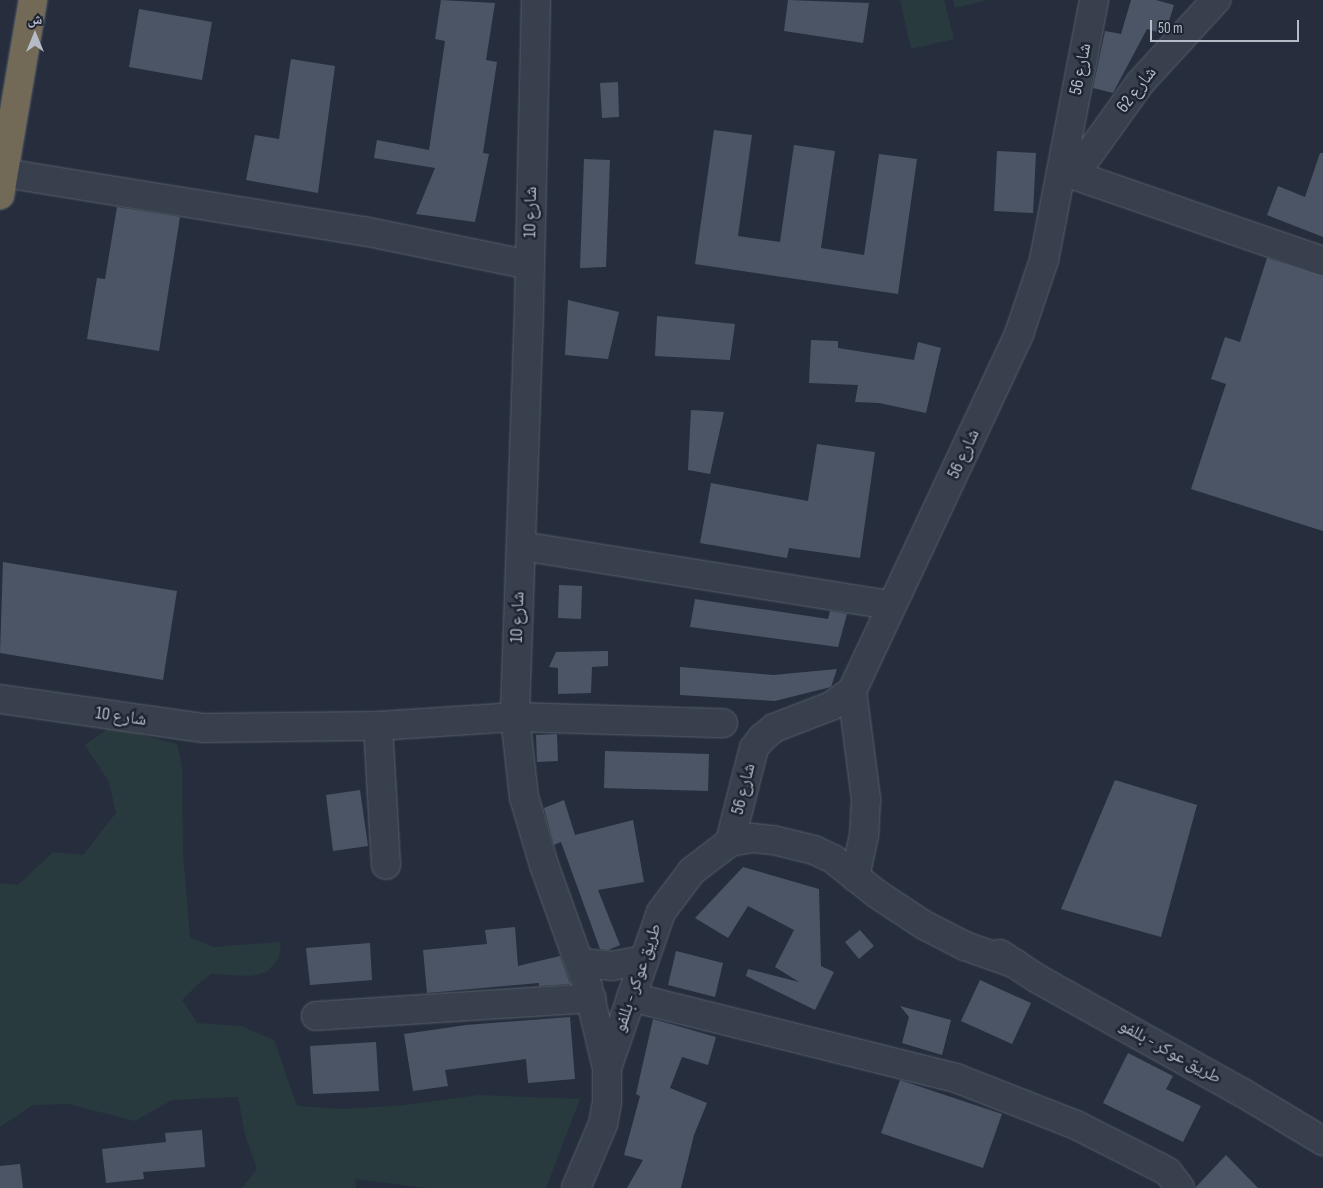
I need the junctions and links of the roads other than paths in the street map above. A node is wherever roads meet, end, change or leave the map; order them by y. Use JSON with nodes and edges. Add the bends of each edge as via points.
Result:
{"nodes":[{"id":1,"x":33,"y":0,"type":"edge"},
{"id":2,"x":536,"y":0,"type":"edge"},
{"id":3,"x":1094,"y":0,"type":"edge"},
{"id":4,"x":1216,"y":0,"type":"edge"},
{"id":5,"x":1068,"y":172,"type":"junction"},
{"id":6,"x":2,"y":184,"type":"edge"},
{"id":7,"x":1323,"y":261,"type":"edge"},
{"id":8,"x":530,"y":265,"type":"junction"},
{"id":9,"x":521,"y":546,"type":"junction"},
{"id":10,"x":891,"y":605,"type":"junction"},
{"id":11,"x":852,"y":690,"type":"junction"},
{"id":12,"x":0,"y":699,"type":"edge"},
{"id":13,"x":515,"y":717,"type":"junction"},
{"id":14,"x":723,"y":723,"type":"dead end"},
{"id":15,"x":378,"y":726,"type":"junction"},
{"id":16,"x":730,"y":842,"type":"junction"},
{"id":17,"x":386,"y":865,"type":"dead end"},
{"id":18,"x":858,"y":869,"type":"junction"},
{"id":19,"x":643,"y":960,"type":"junction"},
{"id":20,"x":586,"y":983,"type":"junction"},
{"id":21,"x":633,"y":991,"type":"junction"},
{"id":22,"x":316,"y":1016,"type":"dead end"},
{"id":23,"x":606,"y":1068,"type":"junction"},
{"id":24,"x":1323,"y":1141,"type":"edge"},
{"id":25,"x":576,"y":1188,"type":"edge"},
{"id":26,"x":1180,"y":1188,"type":"edge"}],
"edges":[{"from":1,"to":6,"type":"highway"},
{"from":2,"to":8,"type":"street","name":"شارع 10"},
{"from":3,"to":5,"type":"street","name":"شارع 56"},
{"from":4,"to":5,"type":"street","name":"شارع 62","via":[[1140,83]]},
{"from":5,"to":7,"type":"street"},
{"from":5,"to":10,"type":"street","name":"شارع 56","via":[[1038,282],[1019,334]]},
{"from":6,"to":8,"type":"street","via":[[364,231]]},
{"from":8,"to":9,"type":"street","name":"شارع 10"},
{"from":9,"to":10,"type":"street"},
{"from":9,"to":13,"type":"street","name":"شارع 10"},
{"from":10,"to":11,"type":"street","name":"شارع 56"},
{"from":11,"to":16,"type":"street","name":"شارع 56","via":[[831,706],[774,728],[762,738],[754,748]]},
{"from":11,"to":18,"type":"street","via":[[866,799]]},
{"from":12,"to":15,"type":"street","name":"شارع 10","via":[[204,728]]},
{"from":13,"to":14,"type":"street"},
{"from":13,"to":15,"type":"street","name":"شارع 10"},
{"from":13,"to":20,"type":"street","via":[[524,797],[544,865]]},
{"from":15,"to":17,"type":"street"},
{"from":16,"to":18,"type":"street","name":"طريق عوكر - بللفو","via":[[753,838],[774,840],[800,846]]},
{"from":16,"to":19,"type":"street","name":"طريق عوكر - بللفو","via":[[705,859],[675,890],[654,928]]},
{"from":18,"to":24,"type":"street","name":"طريق عوكر - بللفو"},
{"from":19,"to":20,"type":"street","via":[[612,966]]},
{"from":19,"to":21,"type":"street","name":"طريق عوكر - بللفو"},
{"from":20,"to":21,"type":"street"},
{"from":20,"to":22,"type":"street"},
{"from":20,"to":23,"type":"street"},
{"from":21,"to":23,"type":"street","name":"طريق عوكر - بللفو"},
{"from":21,"to":26,"type":"street","via":[[956,1078],[1076,1126],[1160,1166]]},
{"from":23,"to":25,"type":"street","via":[[607,1102],[603,1124]]}]}
